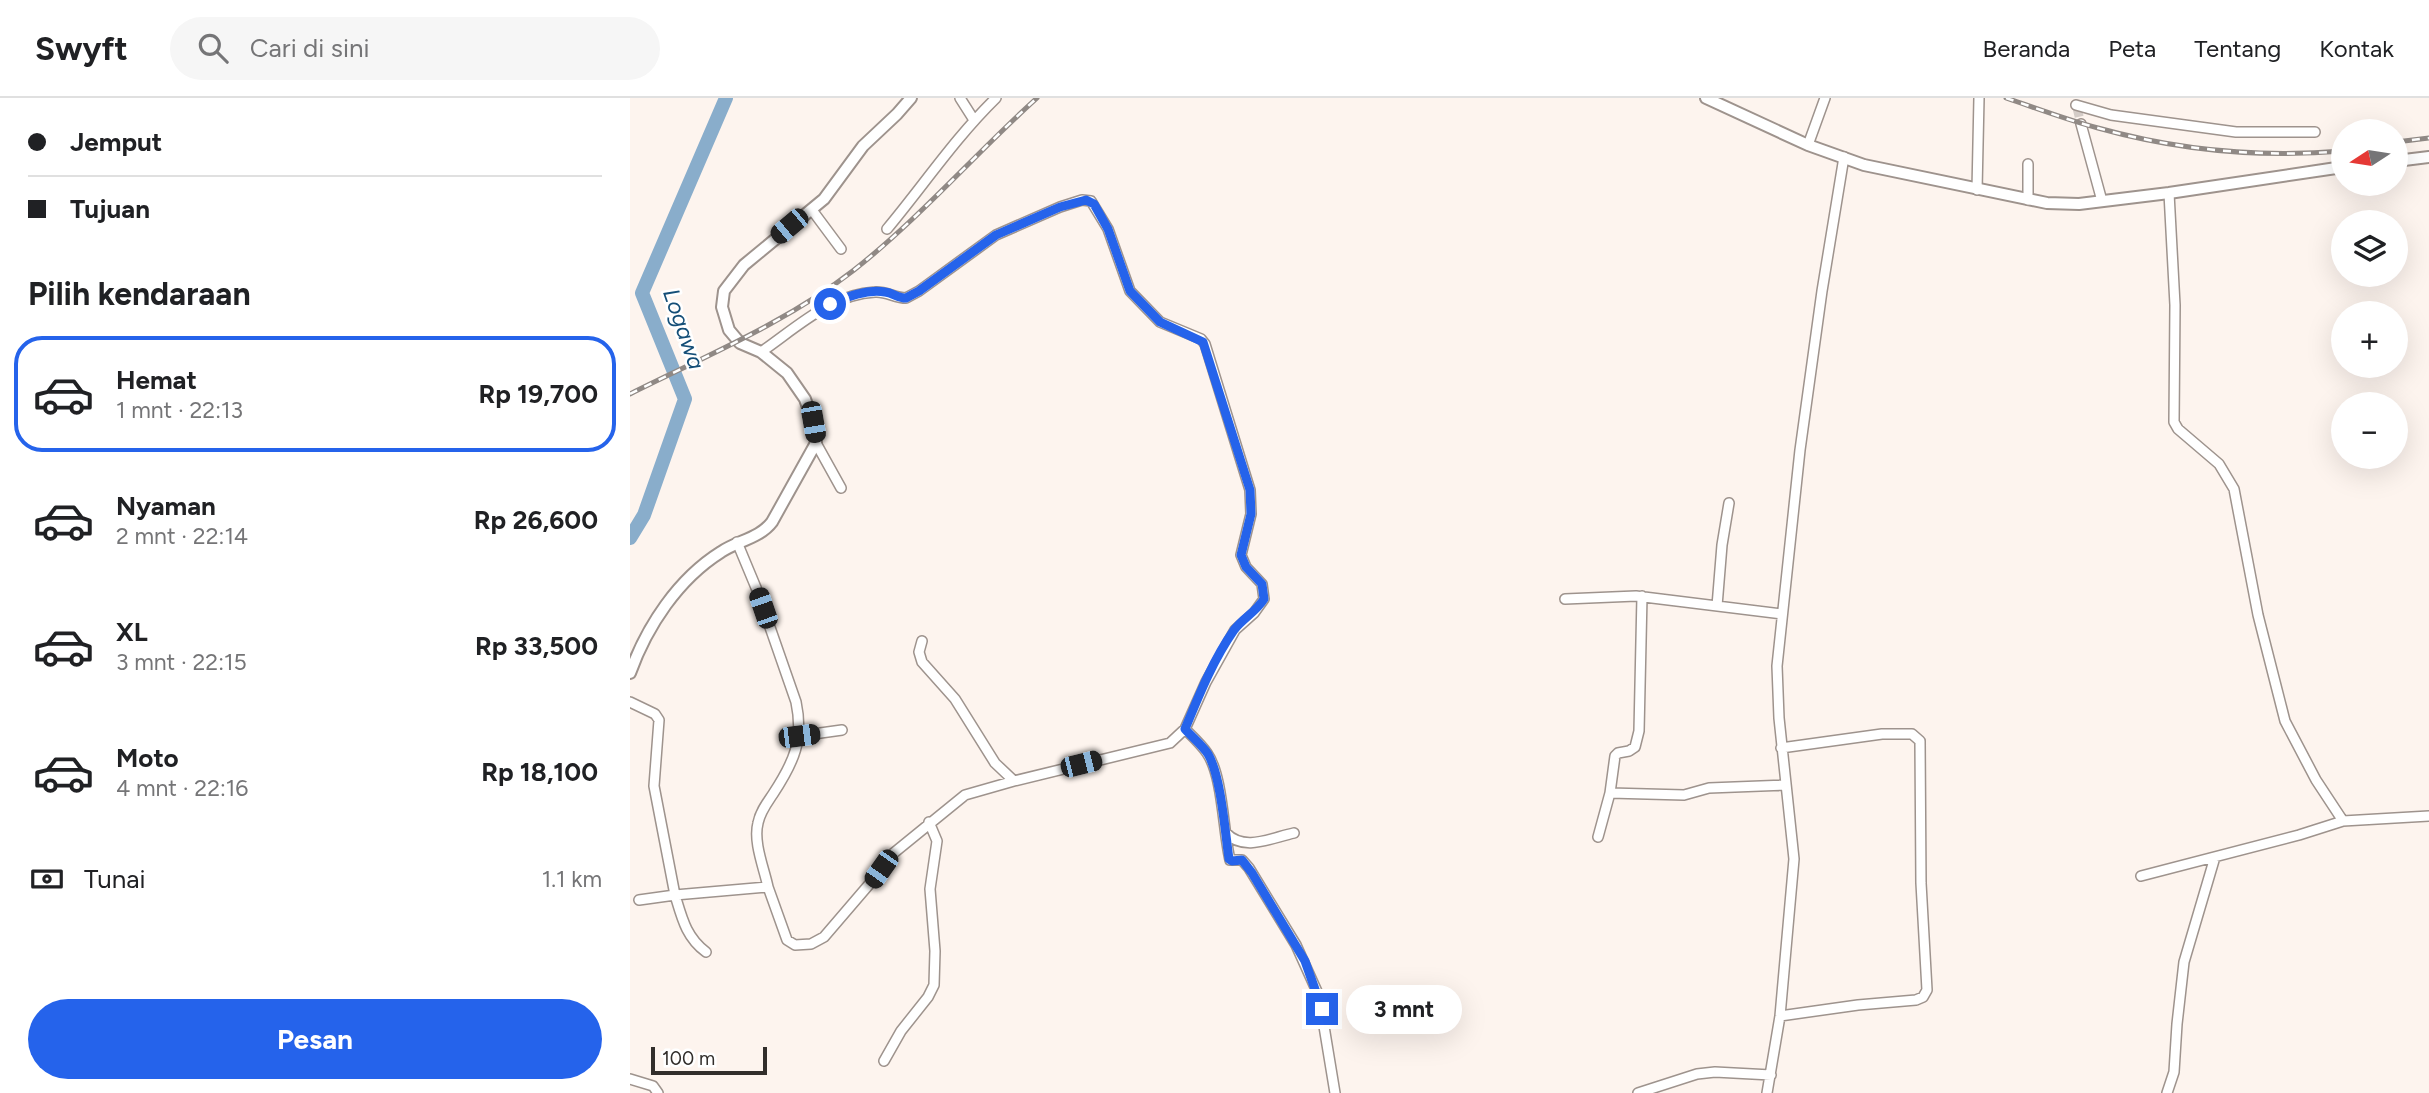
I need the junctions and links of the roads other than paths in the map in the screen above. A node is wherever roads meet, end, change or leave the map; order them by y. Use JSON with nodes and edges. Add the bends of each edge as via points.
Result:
{"nodes":[{"id":1,"x":911,"y":98,"type":"edge"},
{"id":2,"x":960,"y":98,"type":"edge"},
{"id":3,"x":996,"y":98,"type":"edge"},
{"id":4,"x":1706,"y":98,"type":"edge"},
{"id":5,"x":1825,"y":98,"type":"edge"},
{"id":6,"x":1979,"y":98,"type":"edge"},
{"id":7,"x":2076,"y":104,"type":"edge"},
{"id":8,"x":974,"y":120,"type":"junction"},
{"id":9,"x":2081,"y":124,"type":"tunnel mouth"},
{"id":10,"x":2315,"y":132,"type":"dead end"},
{"id":11,"x":1808,"y":145,"type":"junction"},
{"id":12,"x":1843,"y":157,"type":"junction"},
{"id":13,"x":2429,"y":157,"type":"edge"},
{"id":14,"x":2408,"y":160,"type":"edge"},
{"id":15,"x":2028,"y":164,"type":"dead end"},
{"id":16,"x":2331,"y":169,"type":"edge"},
{"id":17,"x":1978,"y":190,"type":"junction"},
{"id":18,"x":2169,"y":193,"type":"junction"},
{"id":19,"x":2028,"y":200,"type":"junction"},
{"id":20,"x":2102,"y":201,"type":"junction"},
{"id":21,"x":812,"y":211,"type":"junction"},
{"id":22,"x":887,"y":229,"type":"dead end"},
{"id":23,"x":841,"y":249,"type":"dead end"},
{"id":24,"x":761,"y":352,"type":"junction"},
{"id":25,"x":816,"y":443,"type":"junction"},
{"id":26,"x":841,"y":488,"type":"dead end"},
{"id":27,"x":1730,"y":503,"type":"dead end"},
{"id":28,"x":739,"y":548,"type":"junction"},
{"id":29,"x":1642,"y":596,"type":"junction"},
{"id":30,"x":1565,"y":598,"type":"dead end"},
{"id":31,"x":1717,"y":606,"type":"junction"},
{"id":32,"x":1782,"y":614,"type":"junction"},
{"id":33,"x":922,"y":641,"type":"dead end"},
{"id":34,"x":630,"y":673,"type":"edge"},
{"id":35,"x":630,"y":702,"type":"edge"},
{"id":36,"x":1185,"y":729,"type":"junction"},
{"id":37,"x":842,"y":730,"type":"dead end"},
{"id":38,"x":799,"y":736,"type":"junction"},
{"id":39,"x":1782,"y":748,"type":"junction"},
{"id":40,"x":1014,"y":781,"type":"junction"},
{"id":41,"x":1786,"y":785,"type":"junction"},
{"id":42,"x":1610,"y":793,"type":"junction"},
{"id":43,"x":2429,"y":817,"type":"edge"},
{"id":44,"x":2343,"y":821,"type":"junction"},
{"id":45,"x":929,"y":822,"type":"junction"},
{"id":46,"x":1225,"y":831,"type":"junction"},
{"id":47,"x":1294,"y":833,"type":"dead end"},
{"id":48,"x":1598,"y":837,"type":"dead end"},
{"id":49,"x":2215,"y":857,"type":"junction"},
{"id":50,"x":2141,"y":876,"type":"dead end"},
{"id":51,"x":768,"y":887,"type":"junction"},
{"id":52,"x":674,"y":895,"type":"junction"},
{"id":53,"x":639,"y":900,"type":"dead end"},
{"id":54,"x":706,"y":952,"type":"dead end"},
{"id":55,"x":1780,"y":1016,"type":"junction"},
{"id":56,"x":884,"y":1061,"type":"dead end"},
{"id":57,"x":1770,"y":1075,"type":"junction"},
{"id":58,"x":630,"y":1079,"type":"edge"},
{"id":59,"x":658,"y":1093,"type":"edge"},
{"id":60,"x":1335,"y":1093,"type":"edge"},
{"id":61,"x":1638,"y":1093,"type":"edge"},
{"id":62,"x":1768,"y":1093,"type":"edge"},
{"id":63,"x":2167,"y":1093,"type":"edge"}],
"edges":[{"from":1,"to":21,"type":"street","via":[[863,146]]},
{"from":2,"to":8,"type":"street"},
{"from":3,"to":8,"type":"street"},
{"from":4,"to":11,"type":"street"},
{"from":5,"to":11,"type":"street"},
{"from":6,"to":17,"type":"street"},
{"from":7,"to":10,"type":"street","via":[[2111,116],[2236,132]]},
{"from":8,"to":22,"type":"street"},
{"from":9,"to":20,"type":"street"},
{"from":11,"to":12,"type":"street"},
{"from":12,"to":17,"type":"street"},
{"from":12,"to":32,"type":"street","via":[[1800,450]]},
{"from":13,"to":14,"type":"street"},
{"from":15,"to":19,"type":"street"},
{"from":16,"to":18,"type":"street"},
{"from":17,"to":19,"type":"street"},
{"from":18,"to":20,"type":"street"},
{"from":18,"to":44,"type":"street","via":[[2175,305],[2174,422],[2219,464],[2234,489],[2258,615],[2286,721]]},
{"from":19,"to":20,"type":"street","via":[[2052,204]]},
{"from":21,"to":23,"type":"street"},
{"from":21,"to":24,"type":"street","via":[[744,265],[724,291],[722,307],[729,330],[740,344]]},
{"from":24,"to":25,"type":"street","via":[[800,389]]},
{"from":24,"to":36,"type":"street","via":[[830,304],[877,292],[906,298],[996,235],[1071,204],[1086,200],[1094,204],[1130,291],[1160,322],[1203,342],[1250,490],[1251,514],[1241,555],[1262,584],[1264,599],[1234,630]]},
{"from":25,"to":26,"type":"street"},
{"from":25,"to":28,"type":"street","via":[[772,523]]},
{"from":27,"to":31,"type":"street"},
{"from":28,"to":34,"type":"street","via":[[708,561],[670,599]]},
{"from":28,"to":38,"type":"street","via":[[796,702]]},
{"from":29,"to":30,"type":"street"},
{"from":29,"to":31,"type":"street"},
{"from":29,"to":42,"type":"street","via":[[1639,731],[1635,747],[1615,757]]},
{"from":31,"to":32,"type":"street"},
{"from":32,"to":39,"type":"street","via":[[1777,676]]},
{"from":33,"to":40,"type":"street","via":[[922,662],[955,699],[995,763]]},
{"from":35,"to":52,"type":"street","via":[[659,720],[654,786]]},
{"from":36,"to":40,"type":"street","via":[[1163,747]]},
{"from":36,"to":46,"type":"street","via":[[1210,759]]},
{"from":37,"to":38,"type":"street"},
{"from":38,"to":51,"type":"street","via":[[790,769],[758,820]]},
{"from":39,"to":41,"type":"street"},
{"from":39,"to":55,"type":"street","via":[[1882,734],[1912,734],[1920,741],[1920,883],[1927,990],[1916,1000]]},
{"from":40,"to":45,"type":"street","via":[[965,795]]},
{"from":41,"to":42,"type":"street","via":[[1709,788],[1684,795]]},
{"from":41,"to":55,"type":"street","via":[[1794,859]]},
{"from":42,"to":48,"type":"street"},
{"from":43,"to":44,"type":"street"},
{"from":44,"to":49,"type":"street"},
{"from":45,"to":51,"type":"street","via":[[890,856],[830,931],[811,944],[795,945],[787,940]]},
{"from":45,"to":56,"type":"street","via":[[937,841],[930,889],[934,985]]},
{"from":46,"to":47,"type":"street","via":[[1243,844]]},
{"from":46,"to":60,"type":"street","via":[[1230,860],[1242,860],[1249,868],[1305,961],[1321,1003]]},
{"from":49,"to":50,"type":"street"},
{"from":49,"to":63,"type":"street","via":[[2184,962],[2174,1072]]},
{"from":51,"to":52,"type":"street"},
{"from":52,"to":53,"type":"street"},
{"from":52,"to":54,"type":"street","via":[[688,935]]},
{"from":55,"to":57,"type":"street"},
{"from":57,"to":61,"type":"street","via":[[1698,1074]]},
{"from":57,"to":62,"type":"street"},
{"from":58,"to":59,"type":"street","via":[[653,1086]]}]}
